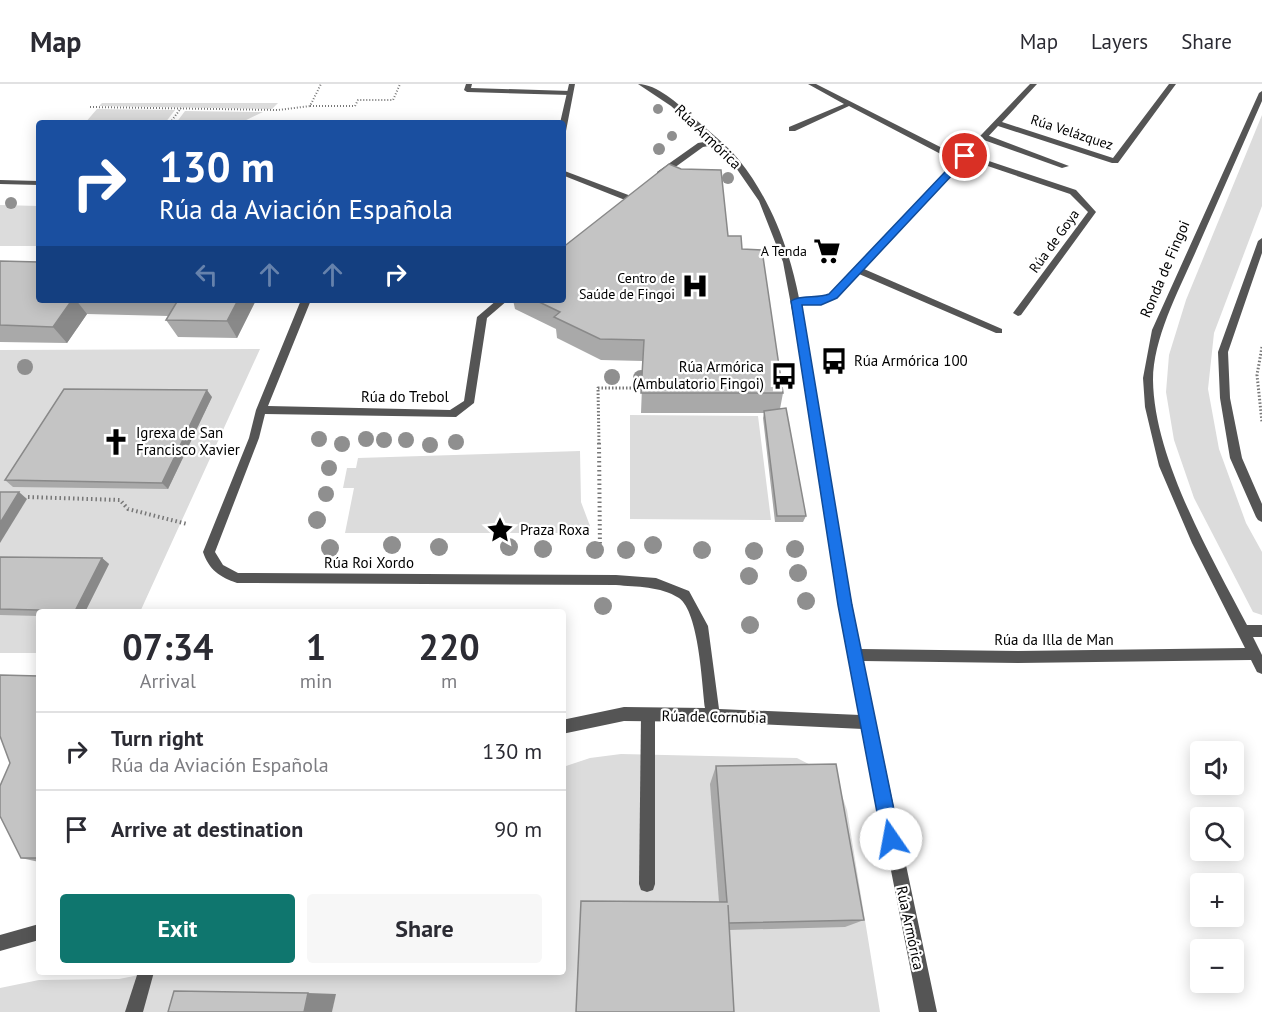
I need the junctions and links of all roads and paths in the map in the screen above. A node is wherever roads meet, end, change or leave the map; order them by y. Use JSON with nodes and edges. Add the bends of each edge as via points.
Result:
{"nodes":[{"id":1,"x":321,"y":84,"type":"edge"},
{"id":2,"x":400,"y":84,"type":"edge"},
{"id":3,"x":469,"y":84,"type":"edge"},
{"id":4,"x":572,"y":84,"type":"edge"},
{"id":5,"x":641,"y":84,"type":"edge"},
{"id":6,"x":811,"y":84,"type":"edge"},
{"id":7,"x":1034,"y":84,"type":"edge"},
{"id":8,"x":1173,"y":84,"type":"edge"},
{"id":9,"x":570,"y":93,"type":"junction"},
{"id":10,"x":1262,"y":93,"type":"edge"},
{"id":11,"x":849,"y":104,"type":"junction"},
{"id":12,"x":310,"y":106,"type":"junction"},
{"id":13,"x":90,"y":107,"type":"dead end"},
{"id":14,"x":181,"y":108,"type":"junction"},
{"id":15,"x":172,"y":120,"type":"edge"},
{"id":16,"x":564,"y":120,"type":"edge"},
{"id":17,"x":997,"y":123,"type":"junction"},
{"id":18,"x":792,"y":129,"type":"dead end"},
{"id":19,"x":984,"y":137,"type":"junction"},
{"id":20,"x":717,"y":142,"type":"junction"},
{"id":21,"x":963,"y":158,"type":"junction"},
{"id":22,"x":1065,"y":166,"type":"dead end"},
{"id":23,"x":566,"y":174,"type":"edge"},
{"id":24,"x":656,"y":177,"type":"edge"},
{"id":25,"x":0,"y":182,"type":"edge"},
{"id":26,"x":36,"y":183,"type":"edge"},
{"id":27,"x":637,"y":191,"type":"edge"},
{"id":28,"x":628,"y":198,"type":"junction"},
{"id":29,"x":620,"y":204,"type":"edge"},
{"id":30,"x":1262,"y":242,"type":"edge"},
{"id":31,"x":858,"y":270,"type":"junction"},
{"id":32,"x":796,"y":301,"type":"junction"},
{"id":33,"x":305,"y":303,"type":"edge"},
{"id":34,"x":499,"y":303,"type":"edge"},
{"id":35,"x":1018,"y":313,"type":"dead end"},
{"id":36,"x":999,"y":331,"type":"dead end"},
{"id":37,"x":1262,"y":347,"type":"edge"},
{"id":38,"x":656,"y":388,"type":"edge"},
{"id":39,"x":261,"y":410,"type":"junction"},
{"id":40,"x":1262,"y":422,"type":"edge"},
{"id":41,"x":28,"y":497,"type":"dead end"},
{"id":42,"x":1262,"y":517,"type":"edge"},
{"id":43,"x":187,"y":524,"type":"dead end"},
{"id":44,"x":600,"y":551,"type":"dead end"},
{"id":45,"x":1242,"y":631,"type":"junction"},
{"id":46,"x":1262,"y":631,"type":"edge"},
{"id":47,"x":1253,"y":654,"type":"junction"},
{"id":48,"x":854,"y":655,"type":"junction"},
{"id":49,"x":1262,"y":668,"type":"edge"},
{"id":50,"x":713,"y":715,"type":"junction"},
{"id":51,"x":648,"y":716,"type":"junction"},
{"id":52,"x":867,"y":722,"type":"junction"},
{"id":53,"x":566,"y":726,"type":"edge"},
{"id":54,"x":647,"y":884,"type":"dead end"},
{"id":55,"x":36,"y":933,"type":"edge"},
{"id":56,"x":0,"y":943,"type":"edge"},
{"id":57,"x":145,"y":975,"type":"edge"},
{"id":58,"x":134,"y":1012,"type":"edge"},
{"id":59,"x":928,"y":1012,"type":"edge"}],
"edges":[{"from":1,"to":12,"type":"path"},
{"from":2,"to":12,"type":"path","via":[[393,100],[358,100],[355,106]]},
{"from":3,"to":9,"type":"street","via":[[467,90]]},
{"from":4,"to":9,"type":"street"},
{"from":5,"to":20,"type":"street","name":"Rúa Armórica","via":[[674,104]]},
{"from":6,"to":11,"type":"street"},
{"from":7,"to":17,"type":"street"},
{"from":8,"to":17,"type":"street","name":"Rúa Velázquez","via":[[1115,160]]},
{"from":9,"to":16,"type":"street"},
{"from":10,"to":45,"type":"street","name":"Ronda de Fingoi","via":[[1157,330],[1148,378],[1150,407],[1165,466]]},
{"from":11,"to":18,"type":"street"},
{"from":11,"to":21,"type":"street"},
{"from":12,"to":14,"type":"path","via":[[278,110]]},
{"from":13,"to":14,"type":"path"},
{"from":14,"to":15,"type":"path"},
{"from":17,"to":19,"type":"street"},
{"from":19,"to":21,"type":"street"},
{"from":19,"to":22,"type":"street"},
{"from":20,"to":24,"type":"street","via":[[701,145]]},
{"from":20,"to":32,"type":"street","name":"Rúa Armórica","via":[[735,160],[763,201],[787,262]]},
{"from":21,"to":31,"type":"street"},
{"from":21,"to":35,"type":"street","name":"Rúa de Goya","via":[[1073,192],[1092,212]]},
{"from":23,"to":28,"type":"street"},
{"from":25,"to":26,"type":"street"},
{"from":27,"to":28,"type":"street"},
{"from":28,"to":29,"type":"street"},
{"from":30,"to":42,"type":"street","via":[[1223,352],[1225,398],[1236,458]]},
{"from":31,"to":32,"type":"street","via":[[833,296],[821,301]]},
{"from":31,"to":36,"type":"street"},
{"from":32,"to":48,"type":"street","name":"Rúa Armórica"},
{"from":33,"to":39,"type":"street","name":"Rúa Roi Xordo"},
{"from":34,"to":39,"type":"street","name":"Rúa do Trebol","via":[[482,317],[469,403],[452,414]]},
{"from":37,"to":40,"type":"path","via":[[1257,397]]},
{"from":38,"to":44,"type":"path","via":[[598,388]]},
{"from":39,"to":50,"type":"street","name":"Rúa Roi Xordo","via":[[254,438],[209,552],[212,563],[221,572],[237,578],[616,579],[656,583],[686,595],[702,626]]},
{"from":41,"to":43,"type":"path","via":[[120,500],[128,509]]},
{"from":45,"to":46,"type":"street"},
{"from":45,"to":47,"type":"street","name":"Ronda de Fingoi"},
{"from":47,"to":48,"type":"street","name":"Rúa da Illa de Man"},
{"from":47,"to":49,"type":"street","name":"Ronda de Fingoi"},
{"from":48,"to":52,"type":"street","name":"Rúa Armórica"},
{"from":50,"to":51,"type":"street","name":"Rúa de Cornubia"},
{"from":50,"to":52,"type":"street","name":"Rúa de Cornubia"},
{"from":51,"to":53,"type":"street","name":"Rúa de Cornubia","via":[[624,714]]},
{"from":51,"to":54,"type":"street"},
{"from":52,"to":59,"type":"street","name":"Rúa Armórica"},
{"from":55,"to":56,"type":"street"},
{"from":57,"to":58,"type":"street"}]}
